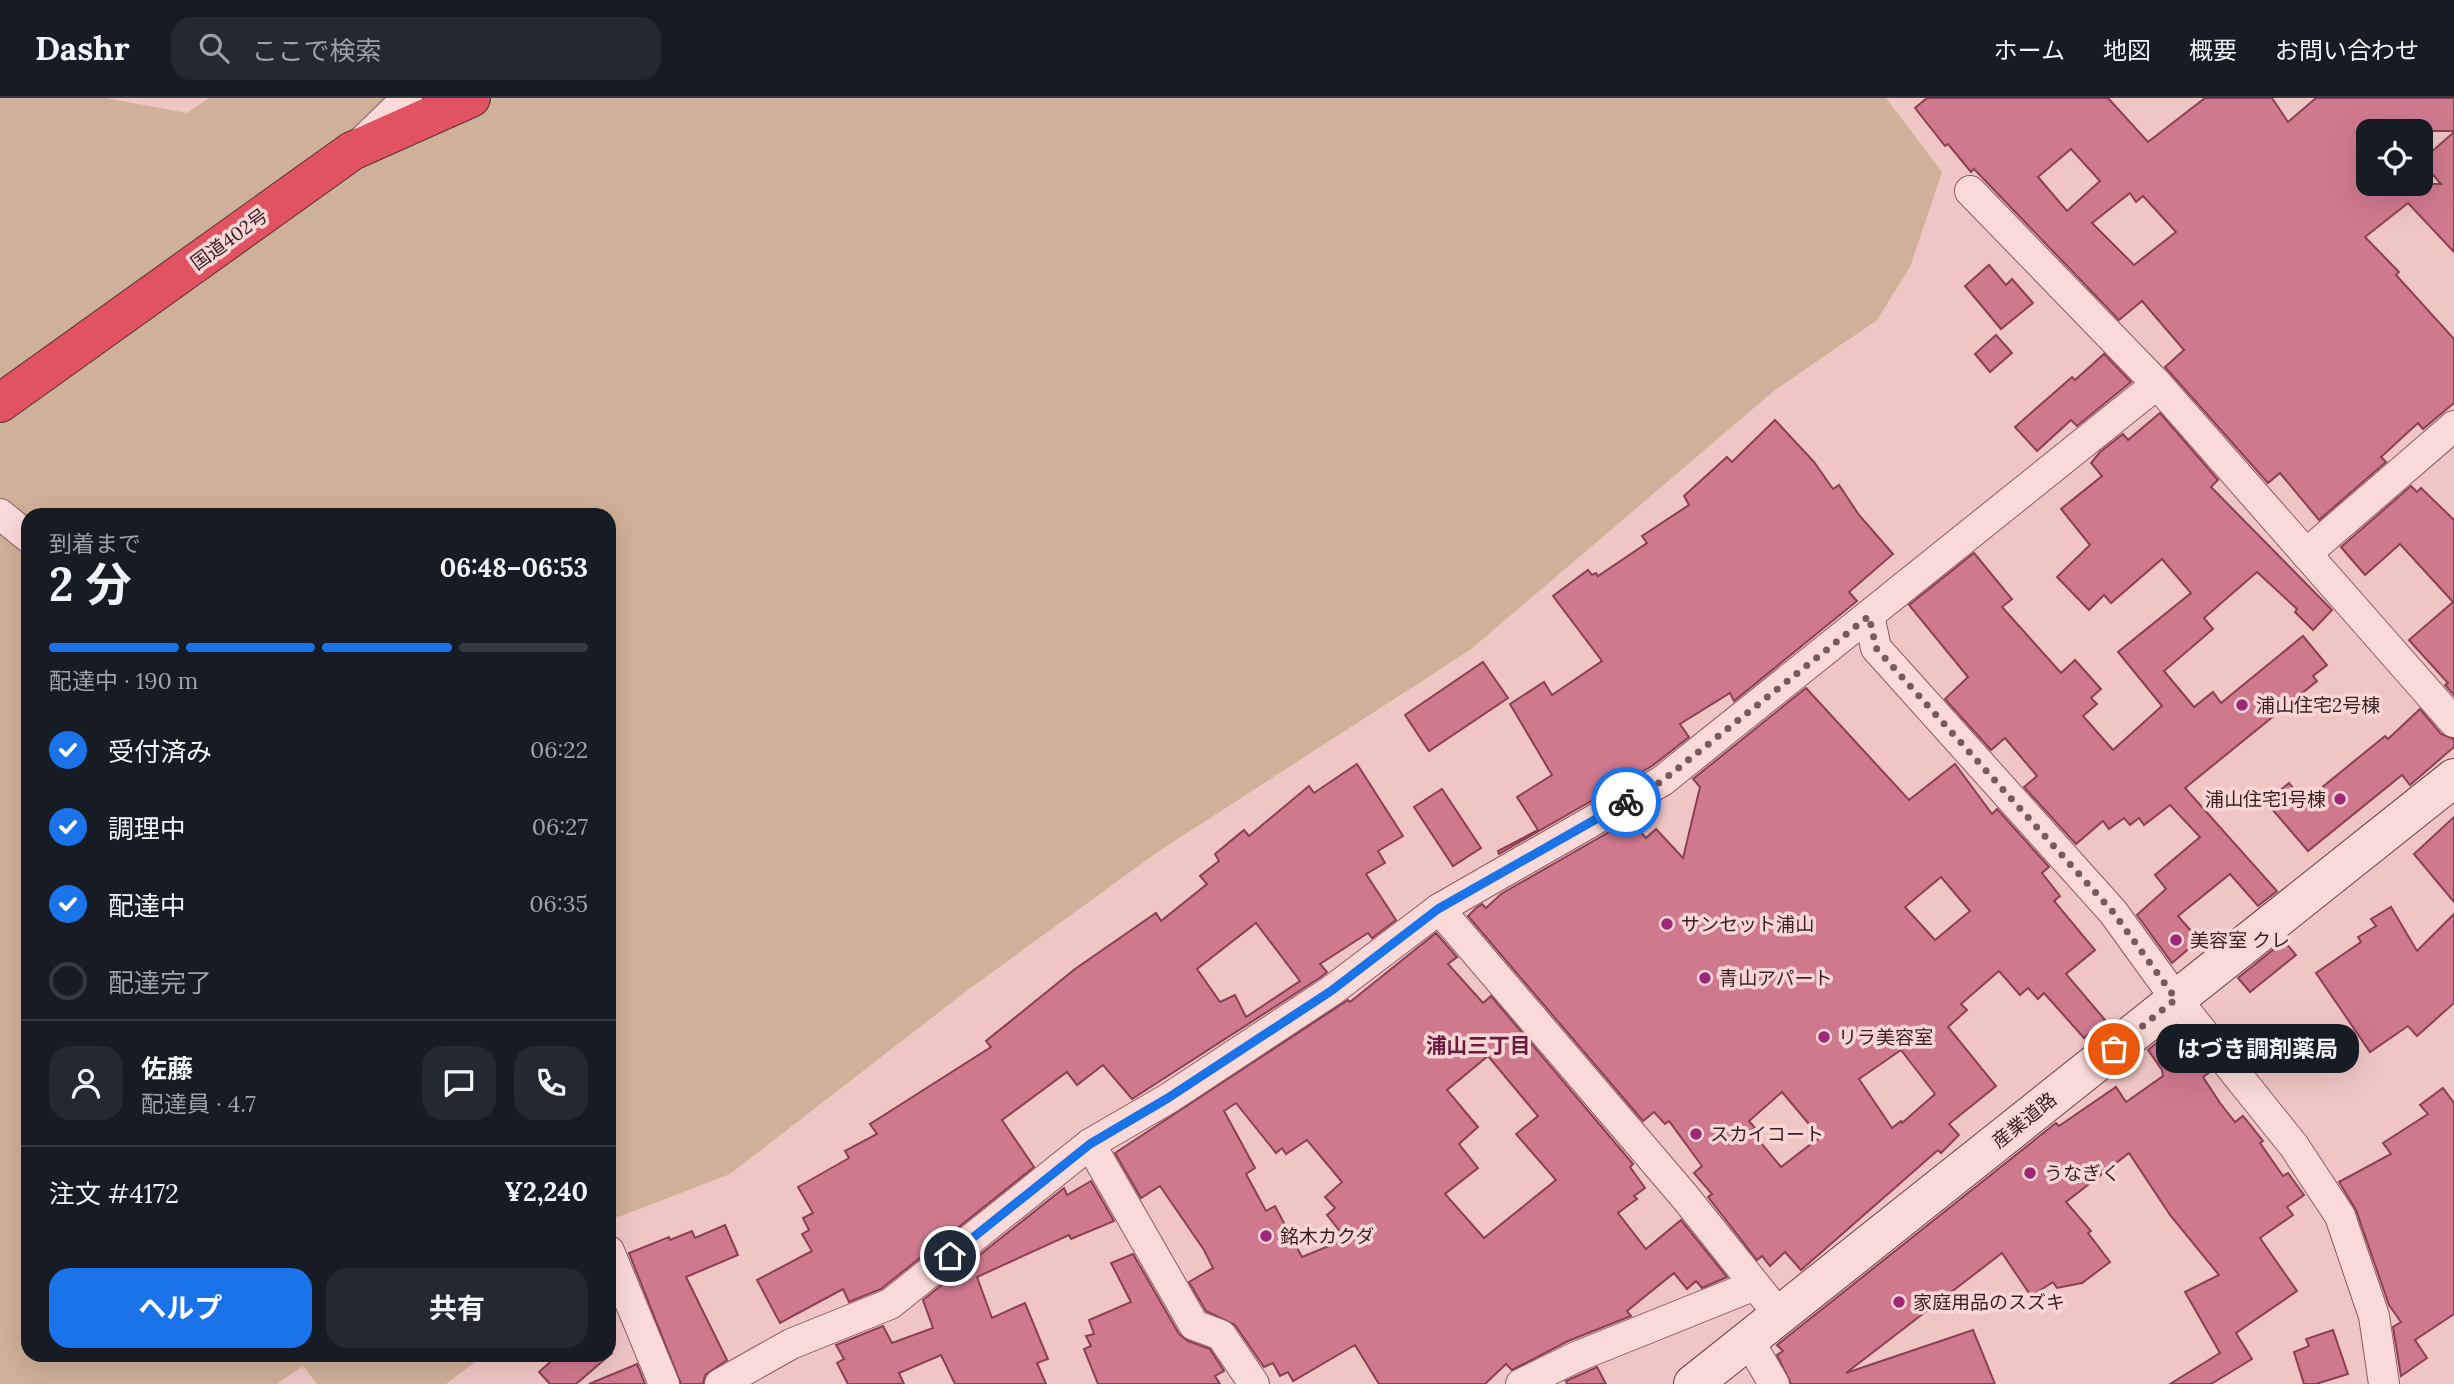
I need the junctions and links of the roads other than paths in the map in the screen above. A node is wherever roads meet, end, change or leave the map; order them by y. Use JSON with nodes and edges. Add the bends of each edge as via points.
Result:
{"nodes":[{"id":1,"x":407,"y":98,"type":"edge"},
{"id":2,"x":471,"y":98,"type":"edge"},
{"id":3,"x":352,"y":151,"type":"junction"},
{"id":4,"x":1970,"y":191,"type":"dead end"},
{"id":5,"x":2157,"y":384,"type":"junction"},
{"id":6,"x":0,"y":403,"type":"edge"},
{"id":7,"x":2454,"y":426,"type":"edge"},
{"id":8,"x":0,"y":514,"type":"edge"},
{"id":9,"x":21,"y":531,"type":"edge"},
{"id":10,"x":2306,"y":554,"type":"junction"},
{"id":11,"x":1869,"y":616,"type":"junction"},
{"id":12,"x":2454,"y":722,"type":"edge"},
{"id":13,"x":2454,"y":778,"type":"edge"},
{"id":14,"x":1438,"y":909,"type":"junction"},
{"id":15,"x":2176,"y":999,"type":"junction"},
{"id":16,"x":1090,"y":1144,"type":"junction"},
{"id":17,"x":616,"y":1268,"type":"edge"},
{"id":18,"x":1755,"y":1285,"type":"junction"},
{"id":19,"x":1780,"y":1316,"type":"junction"},
{"id":20,"x":1748,"y":1341,"type":"junction"},
{"id":21,"x":664,"y":1384,"type":"edge"},
{"id":22,"x":720,"y":1384,"type":"edge"},
{"id":23,"x":1254,"y":1384,"type":"edge"},
{"id":24,"x":1521,"y":1384,"type":"edge"},
{"id":25,"x":1693,"y":1384,"type":"edge"},
{"id":26,"x":1774,"y":1384,"type":"edge"},
{"id":27,"x":2385,"y":1384,"type":"edge"}],
"edges":[{"from":1,"to":3,"type":"street"},
{"from":2,"to":3,"type":"highway","name":"国道402号"},
{"from":3,"to":6,"type":"highway","name":"国道402号"},
{"from":4,"to":5,"type":"street"},
{"from":5,"to":10,"type":"street"},
{"from":5,"to":11,"type":"street"},
{"from":7,"to":10,"type":"street"},
{"from":8,"to":9,"type":"street"},
{"from":10,"to":12,"type":"street"},
{"from":11,"to":14,"type":"street","via":[[1662,781]]},
{"from":11,"to":15,"type":"street","via":[[1876,648],[2113,912]]},
{"from":13,"to":15,"type":"street","name":"産業道路"},
{"from":14,"to":16,"type":"street","via":[[1331,991]]},
{"from":14,"to":18,"type":"street","via":[[1685,1196]]},
{"from":15,"to":19,"type":"street","name":"産業道路"},
{"from":15,"to":27,"type":"street","via":[[2294,1146],[2340,1216],[2374,1316]]},
{"from":16,"to":22,"type":"street","via":[[890,1304],[791,1344]]},
{"from":16,"to":23,"type":"street","via":[[1194,1325],[1221,1335]]},
{"from":17,"to":21,"type":"street"},
{"from":18,"to":19,"type":"street"},
{"from":18,"to":24,"type":"street"},
{"from":19,"to":20,"type":"street","name":"産業道路"},
{"from":20,"to":25,"type":"street","name":"産業道路"},
{"from":20,"to":26,"type":"street"}]}
